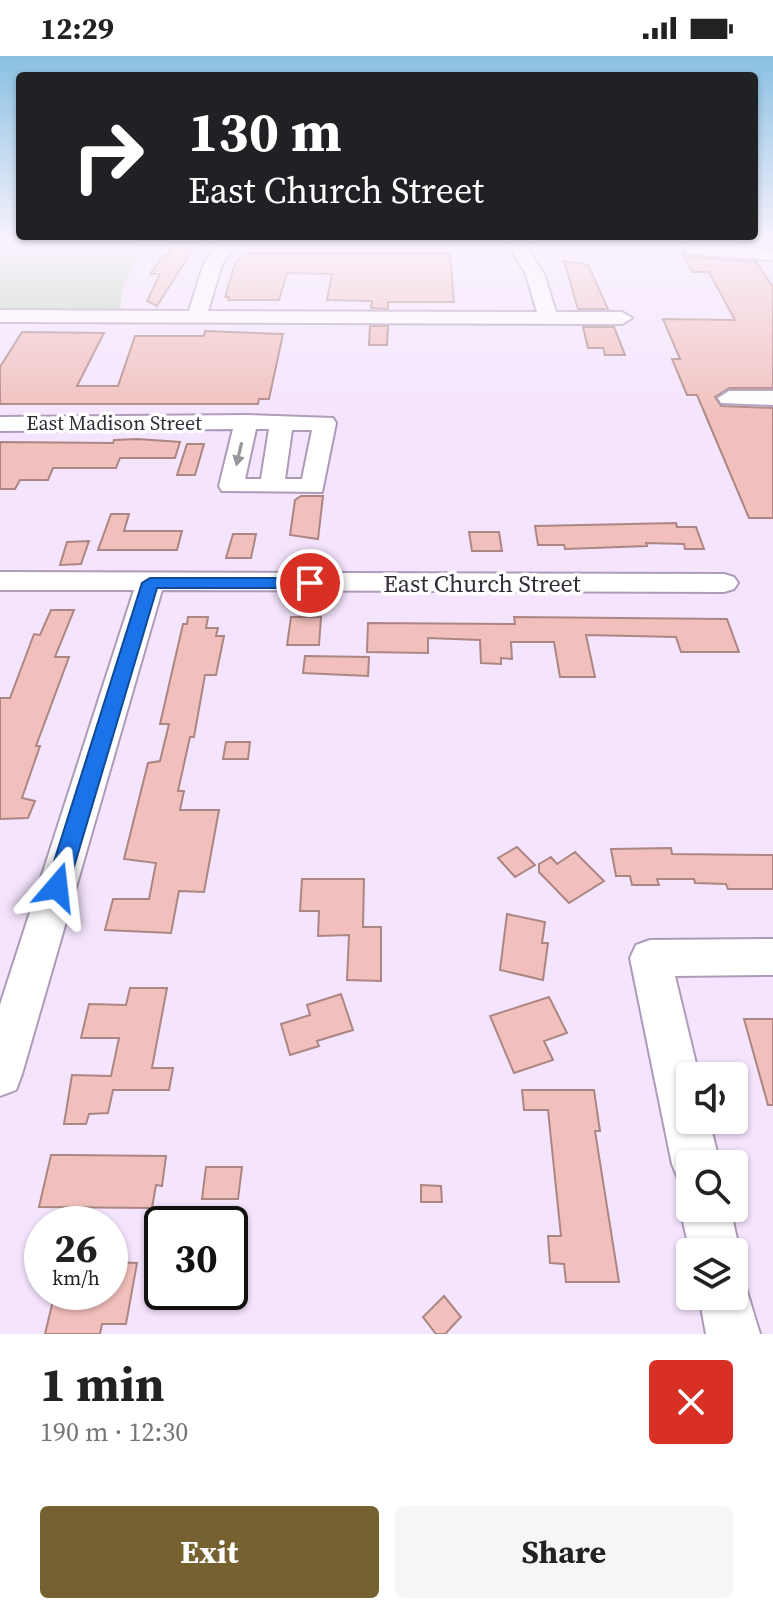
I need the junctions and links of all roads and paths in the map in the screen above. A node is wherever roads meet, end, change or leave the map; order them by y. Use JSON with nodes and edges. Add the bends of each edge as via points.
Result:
{"nodes":[{"id":1,"x":77,"y":301,"type":"edge"},
{"id":2,"x":202,"y":301,"type":"edge"},
{"id":3,"x":543,"y":301,"type":"edge"},
{"id":4,"x":0,"y":316,"type":"edge"},
{"id":5,"x":83,"y":317,"type":"junction"},
{"id":6,"x":197,"y":317,"type":"junction"},
{"id":7,"x":548,"y":318,"type":"junction"},
{"id":8,"x":622,"y":318,"type":"dead end"},
{"id":9,"x":729,"y":398,"type":"dead end"},
{"id":10,"x":773,"y":398,"type":"edge"},
{"id":11,"x":237,"y":422,"type":"junction"},
{"id":12,"x":282,"y":422,"type":"junction"},
{"id":13,"x":0,"y":424,"type":"edge"},
{"id":14,"x":272,"y":486,"type":"junction"},
{"id":15,"x":0,"y":581,"type":"edge"},
{"id":16,"x":150,"y":583,"type":"junction"},
{"id":17,"x":724,"y":583,"type":"dead end"},
{"id":18,"x":773,"y":957,"type":"edge"},
{"id":19,"x":0,"y":1074,"type":"edge"},
{"id":20,"x":693,"y":1150,"type":"edge"},
{"id":21,"x":728,"y":1310,"type":"edge"},
{"id":22,"x":733,"y":1334,"type":"edge"}],
"edges":[{"from":1,"to":5,"type":"street","via":[[86,305]]},
{"from":2,"to":6,"type":"street"},
{"from":3,"to":7,"type":"street"},
{"from":4,"to":5,"type":"street"},
{"from":5,"to":6,"type":"street"},
{"from":6,"to":7,"type":"street"},
{"from":7,"to":8,"type":"street"},
{"from":9,"to":10,"type":"street"},
{"from":11,"to":12,"type":"street","name":"East Madison Street"},
{"from":11,"to":13,"type":"street","name":"East Madison Street"},
{"from":11,"to":14,"type":"street","one_way":true,"via":[[231,486]]},
{"from":12,"to":14,"type":"street"},
{"from":12,"to":14,"type":"street","name":"East Madison Street","via":[[325,423],[313,487]]},
{"from":15,"to":16,"type":"street","name":"East Church Street"},
{"from":16,"to":17,"type":"street","name":"East Church Street"},
{"from":16,"to":19,"type":"street"},
{"from":18,"to":20,"type":"street","via":[[650,958]]},
{"from":21,"to":22,"type":"street"}]}
